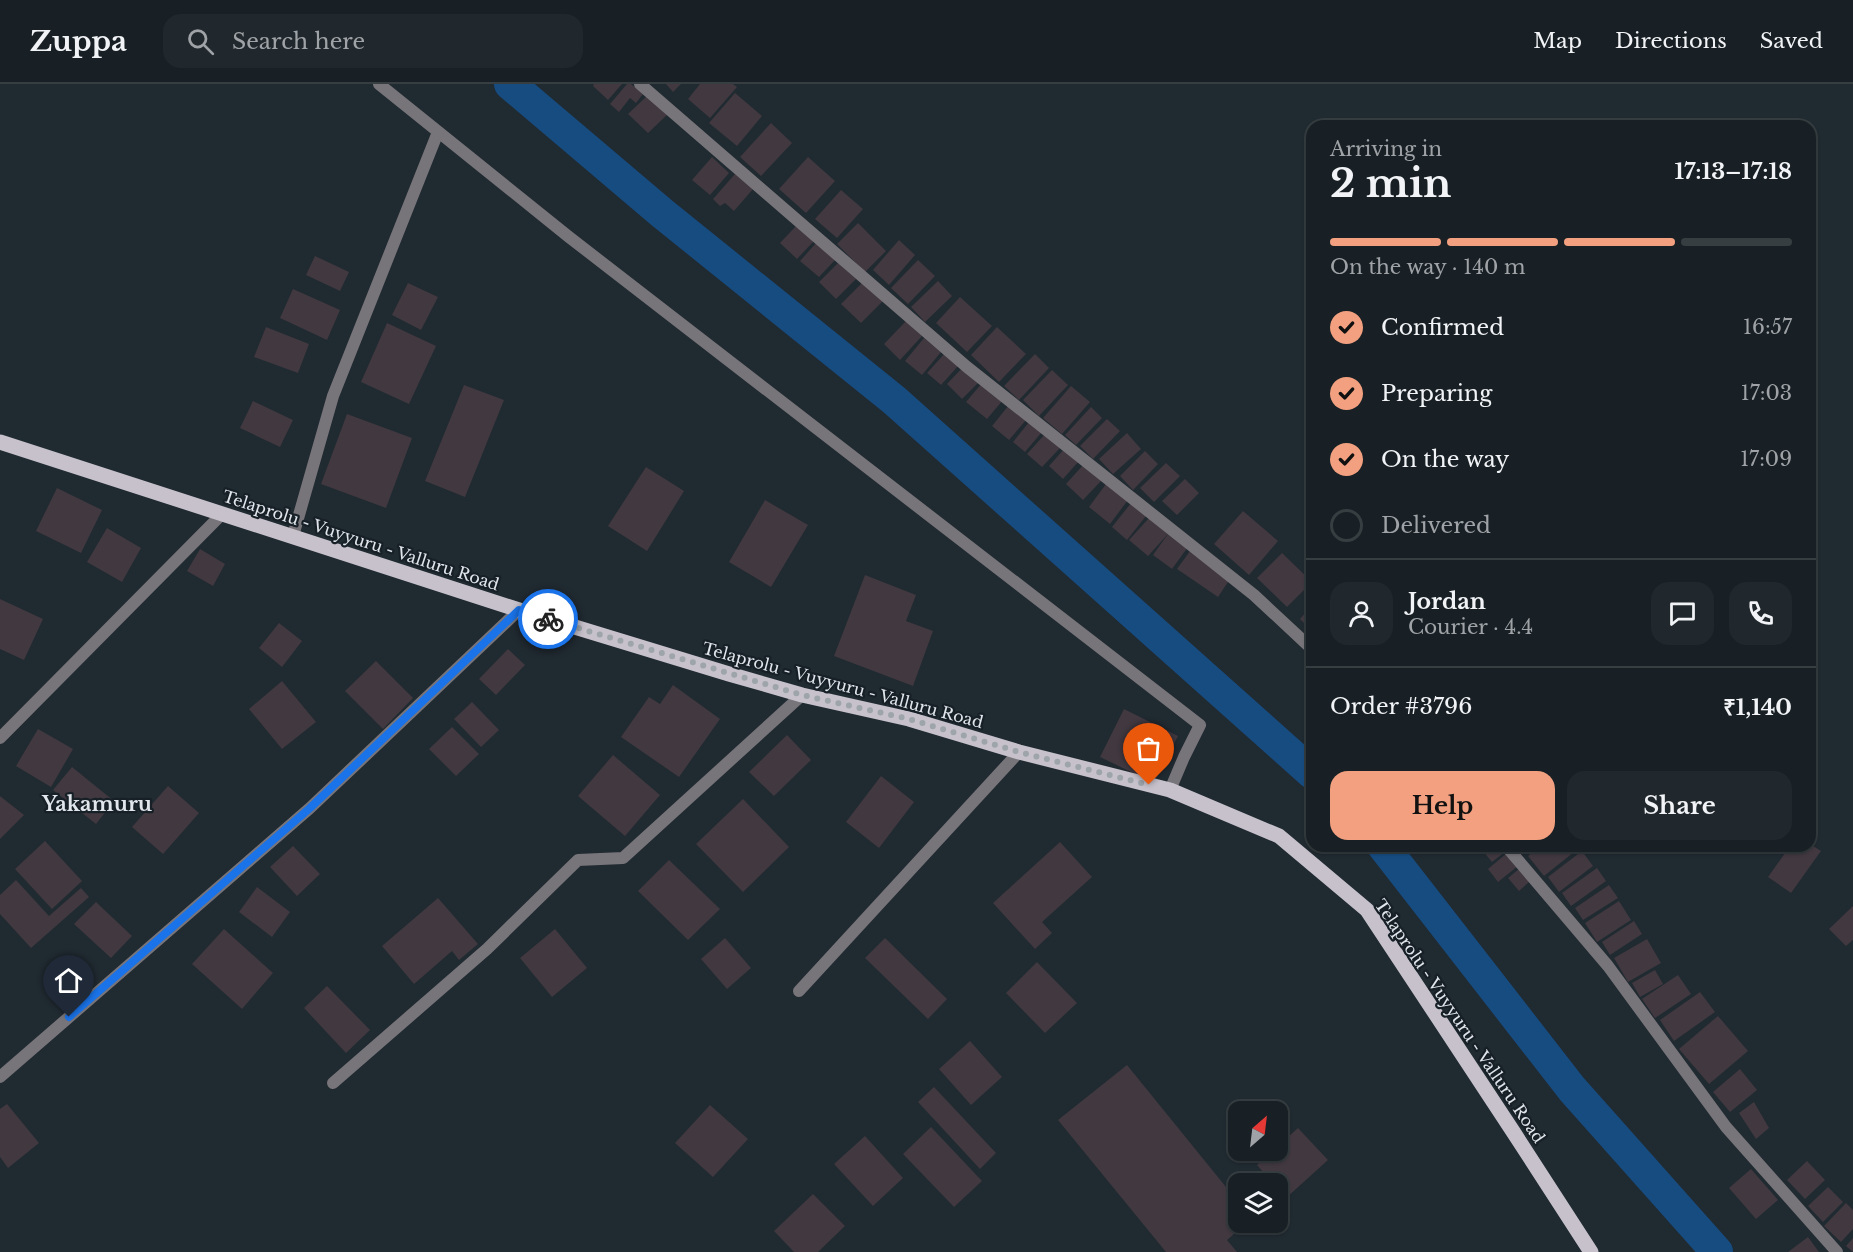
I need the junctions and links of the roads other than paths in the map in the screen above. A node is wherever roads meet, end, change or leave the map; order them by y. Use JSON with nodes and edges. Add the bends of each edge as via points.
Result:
{"nodes":[{"id":1,"x":379,"y":84,"type":"edge"},
{"id":2,"x":640,"y":84,"type":"edge"},
{"id":3,"x":438,"y":132,"type":"junction"},
{"id":4,"x":0,"y":442,"type":"edge"},
{"id":5,"x":222,"y":514,"type":"junction"},
{"id":6,"x":293,"y":536,"type":"junction"},
{"id":7,"x":519,"y":610,"type":"junction"},
{"id":8,"x":1306,"y":644,"type":"edge"},
{"id":9,"x":802,"y":695,"type":"junction"},
{"id":10,"x":0,"y":738,"type":"edge"},
{"id":11,"x":1019,"y":752,"type":"junction"},
{"id":12,"x":1170,"y":790,"type":"junction"},
{"id":13,"x":1511,"y":852,"type":"edge"},
{"id":14,"x":799,"y":991,"type":"dead end"},
{"id":15,"x":0,"y":1077,"type":"edge"},
{"id":16,"x":333,"y":1083,"type":"dead end"},
{"id":17,"x":1591,"y":1252,"type":"edge"},
{"id":18,"x":1837,"y":1252,"type":"edge"}],
"edges":[{"from":1,"to":3,"type":"street"},
{"from":2,"to":8,"type":"street","via":[[968,367],[1245,588]]},
{"from":3,"to":6,"type":"street","via":[[333,396]]},
{"from":3,"to":12,"type":"street","via":[[1200,725]]},
{"from":4,"to":5,"type":"main road","name":"Telaprolu - Vuyyuru - Valluru Road"},
{"from":5,"to":6,"type":"main road","name":"Telaprolu - Vuyyuru - Valluru Road"},
{"from":5,"to":10,"type":"street"},
{"from":6,"to":7,"type":"main road","name":"Telaprolu - Vuyyuru - Valluru Road"},
{"from":7,"to":9,"type":"main road","name":"Telaprolu - Vuyyuru - Valluru Road"},
{"from":7,"to":15,"type":"street","via":[[310,808]]},
{"from":9,"to":11,"type":"main road","name":"Telaprolu - Vuyyuru - Valluru Road","via":[[909,719]]},
{"from":9,"to":16,"type":"street","via":[[623,858],[578,860],[487,949]]},
{"from":11,"to":12,"type":"main road","name":"Telaprolu - Vuyyuru - Valluru Road"},
{"from":11,"to":14,"type":"street"},
{"from":12,"to":17,"type":"main road","name":"Telaprolu - Vuyyuru - Valluru Road","via":[[1279,836],[1367,910]]},
{"from":13,"to":18,"type":"street","via":[[1608,966],[1726,1127]]}]}
